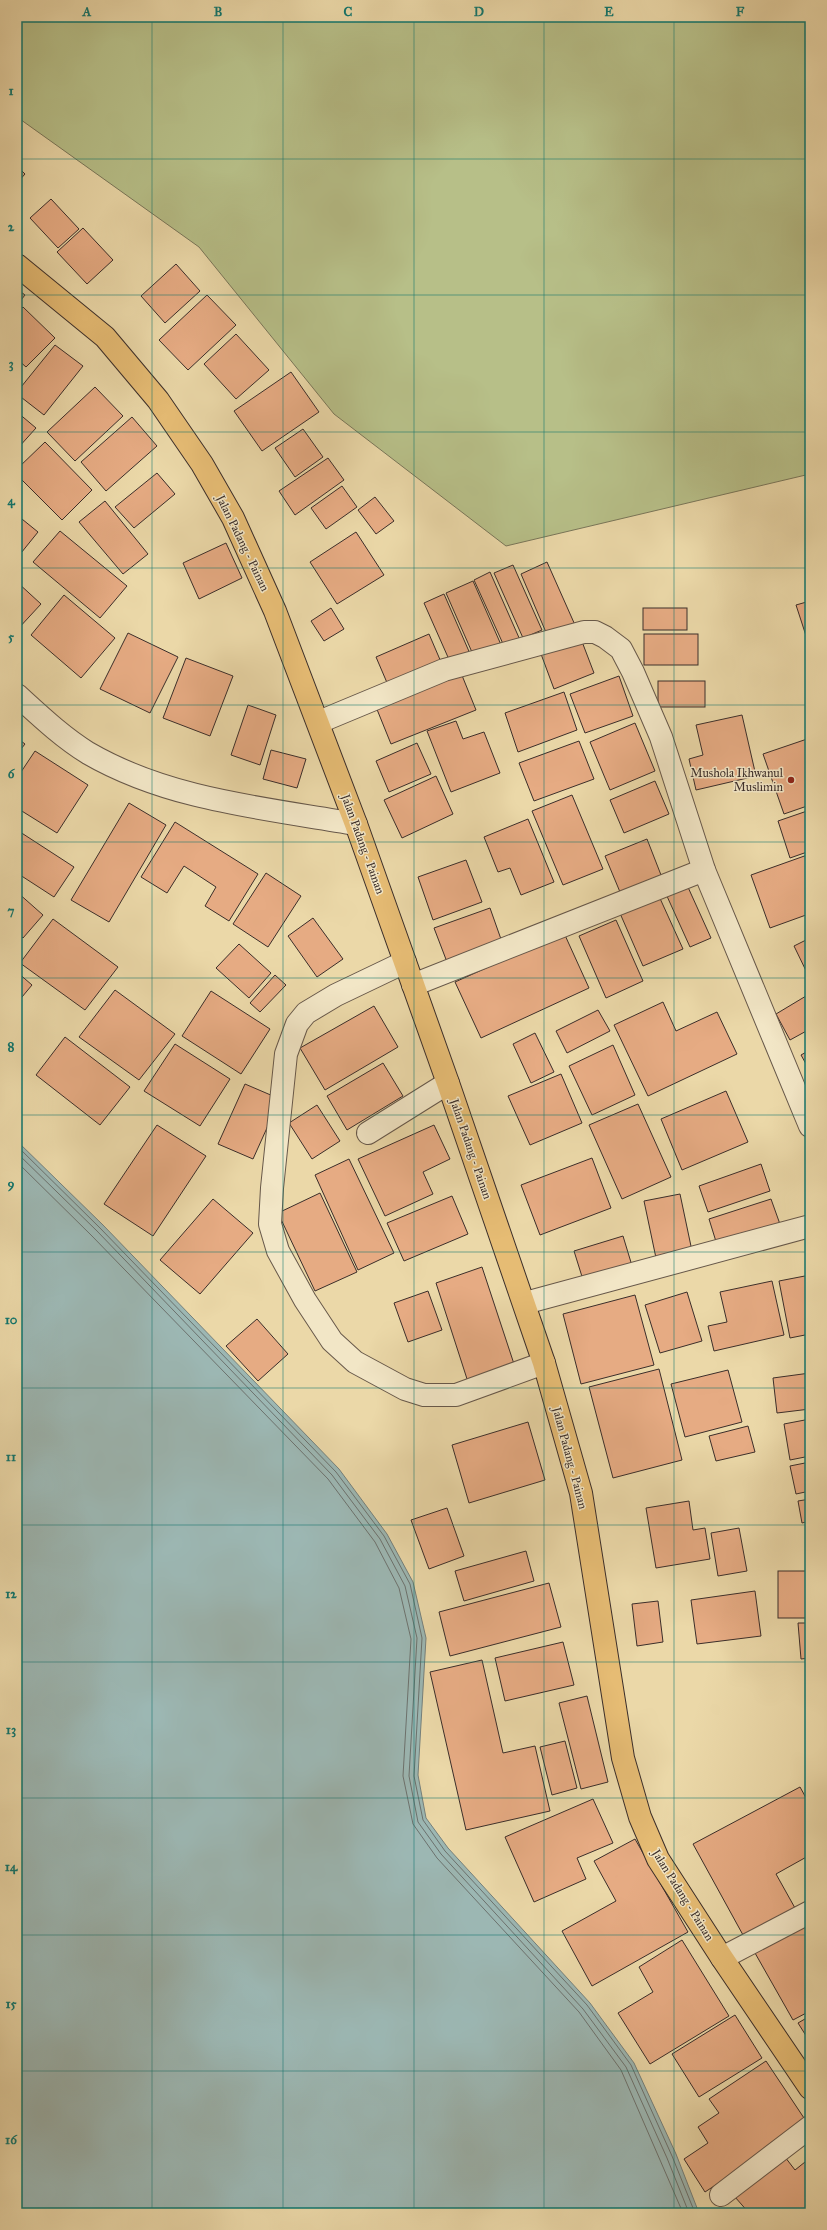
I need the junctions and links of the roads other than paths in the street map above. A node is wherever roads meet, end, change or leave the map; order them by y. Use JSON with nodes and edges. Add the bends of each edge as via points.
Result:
{"nodes":[{"id":1,"x":17,"y":265,"type":"edge"},
{"id":2,"x":17,"y":695,"type":"edge"},
{"id":3,"x":319,"y":722,"type":"junction"},
{"id":4,"x":356,"y":824,"type":"junction"},
{"id":5,"x":704,"y":870,"type":"junction"},
{"id":6,"x":405,"y":962,"type":"junction"},
{"id":7,"x":413,"y":985,"type":"junction"},
{"id":8,"x":448,"y":1083,"type":"junction"},
{"id":9,"x":810,"y":1126,"type":"edge"},
{"id":10,"x":368,"y":1133,"type":"dead end"},
{"id":11,"x":810,"y":1226,"type":"edge"},
{"id":12,"x":525,"y":1304,"type":"junction"},
{"id":13,"x":544,"y":1363,"type":"junction"},
{"id":14,"x":810,"y":1912,"type":"edge"},
{"id":15,"x":722,"y":1958,"type":"junction"},
{"id":16,"x":810,"y":2088,"type":"edge"},
{"id":17,"x":810,"y":2127,"type":"edge"},
{"id":18,"x":721,"y":2195,"type":"dead end"}],
"edges":[{"from":1,"to":3,"type":"highway","name":"Jalan Padang - Painan","via":[[105,337],[158,400],[202,464],[236,525],[275,611]]},
{"from":2,"to":4,"type":"street","via":[[55,729],[86,752],[156,785],[205,798]]},
{"from":3,"to":4,"type":"highway","name":"Jalan Padang - Painan"},
{"from":3,"to":5,"type":"street","via":[[444,670],[584,632],[595,632],[621,649],[633,672],[661,737]]},
{"from":4,"to":6,"type":"highway","name":"Jalan Padang - Painan"},
{"from":5,"to":7,"type":"street"},
{"from":5,"to":9,"type":"street"},
{"from":6,"to":7,"type":"highway","name":"Jalan Padang - Painan"},
{"from":6,"to":13,"type":"street","via":[[330,998],[306,1013],[294,1031],[286,1054],[272,1188],[270,1224],[278,1251],[305,1300],[332,1341],[355,1362],[405,1389],[424,1395],[456,1395]]},
{"from":7,"to":8,"type":"highway","name":"Jalan Padang - Painan"},
{"from":8,"to":10,"type":"street"},
{"from":8,"to":12,"type":"highway","name":"Jalan Padang - Painan"},
{"from":11,"to":12,"type":"street"},
{"from":12,"to":13,"type":"highway","name":"Jalan Padang - Painan"},
{"from":13,"to":15,"type":"highway","name":"Jalan Padang - Painan","via":[[580,1493],[623,1758],[640,1817],[658,1860]]},
{"from":14,"to":15,"type":"street"},
{"from":15,"to":16,"type":"highway","name":"Jalan Padang - Painan"},
{"from":17,"to":18,"type":"street"}]}
